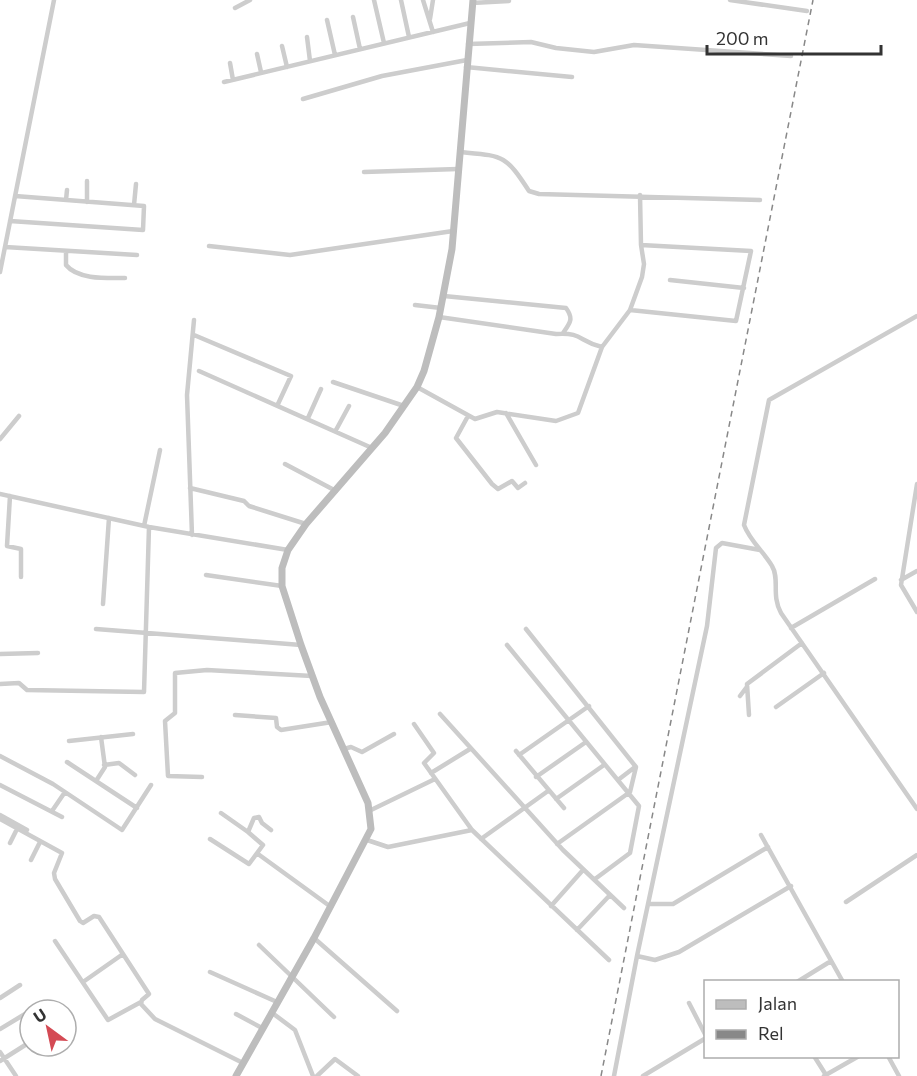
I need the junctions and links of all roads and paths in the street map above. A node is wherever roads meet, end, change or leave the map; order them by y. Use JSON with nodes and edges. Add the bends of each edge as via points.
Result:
{"nodes":[{"id":1,"x":54,"y":0,"type":"edge"},
{"id":2,"x":250,"y":0,"type":"edge"},
{"id":3,"x":374,"y":0,"type":"edge"},
{"id":4,"x":401,"y":0,"type":"edge"},
{"id":5,"x":423,"y":0,"type":"edge"},
{"id":6,"x":433,"y":0,"type":"edge"},
{"id":7,"x":730,"y":0,"type":"edge"},
{"id":8,"x":509,"y":1,"type":"edge"},
{"id":9,"x":472,"y":2,"type":"edge"},
{"id":10,"x":767,"y":2,"type":"edge"},
{"id":11,"x":235,"y":8,"type":"dead end"},
{"id":12,"x":807,"y":11,"type":"dead end"},
{"id":13,"x":353,"y":16,"type":"dead end"},
{"id":14,"x":430,"y":19,"type":"junction"},
{"id":15,"x":327,"y":20,"type":"dead end"},
{"id":16,"x":470,"y":23,"type":"junction"},
{"id":17,"x":433,"y":32,"type":"junction"},
{"id":18,"x":307,"y":37,"type":"dead end"},
{"id":19,"x":409,"y":37,"type":"junction"},
{"id":20,"x":384,"y":43,"type":"junction"},
{"id":21,"x":468,"y":44,"type":"junction"},
{"id":22,"x":282,"y":45,"type":"dead end"},
{"id":23,"x":360,"y":49,"type":"junction"},
{"id":24,"x":257,"y":54,"type":"dead end"},
{"id":25,"x":335,"y":55,"type":"junction"},
{"id":26,"x":791,"y":56,"type":"dead end"},
{"id":27,"x":310,"y":61,"type":"junction"},
{"id":28,"x":230,"y":63,"type":"dead end"},
{"id":29,"x":466,"y":64,"type":"junction"},
{"id":30,"x":287,"y":67,"type":"junction"},
{"id":31,"x":261,"y":72,"type":"junction"},
{"id":32,"x":572,"y":77,"type":"dead end"},
{"id":33,"x":233,"y":80,"type":"junction"},
{"id":34,"x":224,"y":82,"type":"dead end"},
{"id":35,"x":303,"y":99,"type":"dead end"},
{"id":36,"x":459,"y":152,"type":"junction"},
{"id":37,"x":458,"y":169,"type":"junction"},
{"id":38,"x":364,"y":172,"type":"dead end"},
{"id":39,"x":87,"y":181,"type":"dead end"},
{"id":40,"x":136,"y":184,"type":"dead end"},
{"id":41,"x":67,"y":190,"type":"dead end"},
{"id":42,"x":640,"y":195,"type":"junction"},
{"id":43,"x":15,"y":196,"type":"junction"},
{"id":44,"x":66,"y":200,"type":"junction"},
{"id":45,"x":760,"y":200,"type":"dead end"},
{"id":46,"x":87,"y":202,"type":"junction"},
{"id":47,"x":135,"y":206,"type":"junction"},
{"id":48,"x":10,"y":221,"type":"junction"},
{"id":49,"x":453,"y":231,"type":"junction"},
{"id":50,"x":640,"y":245,"type":"junction"},
{"id":51,"x":209,"y":246,"type":"dead end"},
{"id":52,"x":5,"y":247,"type":"junction"},
{"id":53,"x":66,"y":252,"type":"junction"},
{"id":54,"x":137,"y":255,"type":"dead end"},
{"id":55,"x":0,"y":272,"type":"edge"},
{"id":56,"x":126,"y":278,"type":"dead end"},
{"id":57,"x":669,"y":280,"type":"dead end"},
{"id":58,"x":744,"y":288,"type":"junction"},
{"id":59,"x":444,"y":296,"type":"junction"},
{"id":60,"x":415,"y":305,"type":"dead end"},
{"id":61,"x":441,"y":308,"type":"junction"},
{"id":62,"x":630,"y":310,"type":"junction"},
{"id":63,"x":917,"y":316,"type":"edge"},
{"id":64,"x":439,"y":317,"type":"junction"},
{"id":65,"x":194,"y":320,"type":"dead end"},
{"id":66,"x":563,"y":333,"type":"junction"},
{"id":67,"x":194,"y":335,"type":"junction"},
{"id":68,"x":602,"y":347,"type":"junction"},
{"id":69,"x":199,"y":370,"type":"dead end"},
{"id":70,"x":333,"y":382,"type":"dead end"},
{"id":71,"x":417,"y":387,"type":"junction"},
{"id":72,"x":321,"y":390,"type":"dead end"},
{"id":73,"x":278,"y":404,"type":"junction"},
{"id":74,"x":349,"y":406,"type":"dead end"},
{"id":75,"x":404,"y":406,"type":"junction"},
{"id":76,"x":506,"y":412,"type":"junction"},
{"id":77,"x":19,"y":416,"type":"dead end"},
{"id":78,"x":468,"y":416,"type":"junction"},
{"id":79,"x":308,"y":418,"type":"junction"},
{"id":80,"x":336,"y":430,"type":"junction"},
{"id":81,"x":0,"y":439,"type":"edge"},
{"id":82,"x":372,"y":448,"type":"junction"},
{"id":83,"x":160,"y":450,"type":"dead end"},
{"id":84,"x":285,"y":464,"type":"dead end"},
{"id":85,"x":536,"y":465,"type":"dead end"},
{"id":86,"x":525,"y":483,"type":"dead end"},
{"id":87,"x":917,"y":484,"type":"edge"},
{"id":88,"x":190,"y":488,"type":"junction"},
{"id":89,"x":336,"y":491,"type":"junction"},
{"id":90,"x":0,"y":494,"type":"edge"},
{"id":91,"x":10,"y":496,"type":"junction"},
{"id":92,"x":109,"y":518,"type":"junction"},
{"id":93,"x":306,"y":524,"type":"junction"},
{"id":94,"x":146,"y":527,"type":"junction"},
{"id":95,"x":192,"y":535,"type":"junction"},
{"id":96,"x":288,"y":550,"type":"junction"},
{"id":97,"x":760,"y":550,"type":"junction"},
{"id":98,"x":917,"y":571,"type":"edge"},
{"id":99,"x":206,"y":575,"type":"dead end"},
{"id":100,"x":21,"y":577,"type":"dead end"},
{"id":101,"x":875,"y":579,"type":"dead end"},
{"id":102,"x":901,"y":580,"type":"junction"},
{"id":103,"x":282,"y":586,"type":"junction"},
{"id":104,"x":103,"y":604,"type":"dead end"},
{"id":105,"x":917,"y":612,"type":"edge"},
{"id":106,"x":791,"y":628,"type":"junction"},
{"id":107,"x":96,"y":629,"type":"dead end"},
{"id":108,"x":526,"y":629,"type":"dead end"},
{"id":109,"x":145,"y":634,"type":"junction"},
{"id":110,"x":802,"y":643,"type":"junction"},
{"id":111,"x":301,"y":645,"type":"junction"},
{"id":112,"x":507,"y":645,"type":"dead end"},
{"id":113,"x":38,"y":653,"type":"dead end"},
{"id":114,"x":0,"y":654,"type":"edge"},
{"id":115,"x":824,"y":673,"type":"junction"},
{"id":116,"x":312,"y":676,"type":"junction"},
{"id":117,"x":0,"y":684,"type":"edge"},
{"id":118,"x":740,"y":696,"type":"dead end"},
{"id":119,"x":589,"y":706,"type":"junction"},
{"id":120,"x":776,"y":707,"type":"dead end"},
{"id":121,"x":440,"y":714,"type":"dead end"},
{"id":122,"x":235,"y":715,"type":"dead end"},
{"id":123,"x":749,"y":716,"type":"dead end"},
{"id":124,"x":568,"y":720,"type":"junction"},
{"id":125,"x":332,"y":722,"type":"junction"},
{"id":126,"x":414,"y":723,"type":"dead end"},
{"id":127,"x":133,"y":734,"type":"dead end"},
{"id":128,"x":394,"y":734,"type":"dead end"},
{"id":129,"x":101,"y":737,"type":"junction"},
{"id":130,"x":69,"y":741,"type":"dead end"},
{"id":131,"x":586,"y":742,"type":"junction"},
{"id":132,"x":344,"y":749,"type":"junction"},
{"id":133,"x":470,"y":749,"type":"junction"},
{"id":134,"x":0,"y":756,"type":"edge"},
{"id":135,"x":67,"y":762,"type":"dead end"},
{"id":136,"x":104,"y":765,"type":"junction"},
{"id":137,"x":604,"y":765,"type":"junction"},
{"id":138,"x":636,"y":766,"type":"junction"},
{"id":139,"x":431,"y":772,"type":"junction"},
{"id":140,"x":135,"y":775,"type":"dead end"},
{"id":141,"x":202,"y":777,"type":"dead end"},
{"id":142,"x":536,"y":777,"type":"junction"},
{"id":143,"x":435,"y":779,"type":"junction"},
{"id":144,"x":618,"y":780,"type":"junction"},
{"id":145,"x":96,"y":781,"type":"junction"},
{"id":146,"x":0,"y":785,"type":"edge"},
{"id":147,"x":151,"y":785,"type":"dead end"},
{"id":148,"x":548,"y":791,"type":"junction"},
{"id":149,"x":64,"y":792,"type":"junction"},
{"id":150,"x":630,"y":792,"type":"junction"},
{"id":151,"x":556,"y":799,"type":"junction"},
{"id":152,"x":137,"y":808,"type":"junction"},
{"id":153,"x":564,"y":808,"type":"dead end"},
{"id":154,"x":917,"y":808,"type":"edge"},
{"id":155,"x":525,"y":809,"type":"junction"},
{"id":156,"x":371,"y":810,"type":"junction"},
{"id":157,"x":52,"y":811,"type":"junction"},
{"id":158,"x":221,"y":813,"type":"dead end"},
{"id":159,"x":0,"y":817,"type":"edge"},
{"id":160,"x":62,"y":817,"type":"dead end"},
{"id":161,"x":17,"y":829,"type":"junction"},
{"id":162,"x":27,"y":830,"type":"dead end"},
{"id":163,"x":271,"y":830,"type":"dead end"},
{"id":164,"x":472,"y":830,"type":"junction"},
{"id":165,"x":248,"y":832,"type":"junction"},
{"id":166,"x":761,"y":835,"type":"dead end"},
{"id":167,"x":210,"y":839,"type":"dead end"},
{"id":168,"x":481,"y":839,"type":"junction"},
{"id":169,"x":367,"y":840,"type":"junction"},
{"id":170,"x":40,"y":842,"type":"junction"},
{"id":171,"x":10,"y":843,"type":"dead end"},
{"id":172,"x":557,"y":844,"type":"junction"},
{"id":173,"x":768,"y":847,"type":"junction"},
{"id":174,"x":258,"y":854,"type":"junction"},
{"id":175,"x":917,"y":855,"type":"edge"},
{"id":176,"x":31,"y":860,"type":"dead end"},
{"id":177,"x":583,"y":870,"type":"junction"},
{"id":178,"x":595,"y":879,"type":"junction"},
{"id":179,"x":791,"y":886,"type":"junction"},
{"id":180,"x":610,"y":895,"type":"junction"},
{"id":181,"x":846,"y":902,"type":"dead end"},
{"id":182,"x":648,"y":904,"type":"junction"},
{"id":183,"x":551,"y":906,"type":"junction"},
{"id":184,"x":331,"y":907,"type":"junction"},
{"id":185,"x":624,"y":908,"type":"dead end"},
{"id":186,"x":577,"y":930,"type":"junction"},
{"id":187,"x":314,"y":938,"type":"junction"},
{"id":188,"x":55,"y":941,"type":"dead end"},
{"id":189,"x":259,"y":945,"type":"dead end"},
{"id":190,"x":123,"y":954,"type":"junction"},
{"id":191,"x":637,"y":956,"type":"junction"},
{"id":192,"x":609,"y":960,"type":"dead end"},
{"id":193,"x":831,"y":961,"type":"junction"},
{"id":194,"x":210,"y":972,"type":"dead end"},
{"id":195,"x":291,"y":978,"type":"junction"},
{"id":196,"x":799,"y":980,"type":"edge"},
{"id":197,"x":842,"y":980,"type":"edge"},
{"id":198,"x":83,"y":982,"type":"junction"},
{"id":199,"x":20,"y":985,"type":"dead end"},
{"id":200,"x":0,"y":998,"type":"edge"},
{"id":201,"x":141,"y":1002,"type":"junction"},
{"id":202,"x":277,"y":1002,"type":"junction"},
{"id":203,"x":689,"y":1004,"type":"dead end"},
{"id":204,"x":397,"y":1011,"type":"dead end"},
{"id":205,"x":271,"y":1012,"type":"junction"},
{"id":206,"x":236,"y":1014,"type":"dead end"},
{"id":207,"x":334,"y":1017,"type":"dead end"},
{"id":208,"x":18,"y":1018,"type":"edge"},
{"id":209,"x":262,"y":1028,"type":"junction"},
{"id":210,"x":0,"y":1029,"type":"edge"},
{"id":211,"x":704,"y":1035,"type":"edge"},
{"id":212,"x":704,"y":1038,"type":"edge"},
{"id":213,"x":18,"y":1050,"type":"edge"},
{"id":214,"x":0,"y":1052,"type":"edge"},
{"id":215,"x":815,"y":1058,"type":"edge"},
{"id":216,"x":855,"y":1058,"type":"edge"},
{"id":217,"x":889,"y":1058,"type":"edge"},
{"id":218,"x":2,"y":1060,"type":"edge"},
{"id":219,"x":243,"y":1063,"type":"junction"},
{"id":220,"x":825,"y":1075,"type":"edge"},
{"id":221,"x":16,"y":1076,"type":"edge"},
{"id":222,"x":236,"y":1076,"type":"edge"},
{"id":223,"x":315,"y":1076,"type":"edge"},
{"id":224,"x":358,"y":1076,"type":"edge"},
{"id":225,"x":614,"y":1076,"type":"edge"},
{"id":226,"x":643,"y":1076,"type":"edge"},
{"id":227,"x":899,"y":1076,"type":"edge"}],
"edges":[{"from":1,"to":43,"type":"street"},
{"from":2,"to":11,"type":"street"},
{"from":3,"to":20,"type":"street"},
{"from":4,"to":19,"type":"street"},
{"from":5,"to":14,"type":"street"},
{"from":6,"to":14,"type":"street"},
{"from":7,"to":10,"type":"street"},
{"from":8,"to":9,"type":"street"},
{"from":9,"to":16,"type":"street"},
{"from":10,"to":12,"type":"street"},
{"from":13,"to":23,"type":"street"},
{"from":14,"to":17,"type":"street"},
{"from":15,"to":25,"type":"street"},
{"from":16,"to":17,"type":"street"},
{"from":16,"to":21,"type":"street"},
{"from":17,"to":19,"type":"street"},
{"from":18,"to":27,"type":"street"},
{"from":19,"to":20,"type":"street"},
{"from":20,"to":23,"type":"street"},
{"from":21,"to":26,"type":"street","via":[[531,42],[586,52],[634,45]]},
{"from":21,"to":29,"type":"street"},
{"from":22,"to":30,"type":"street"},
{"from":23,"to":25,"type":"street"},
{"from":24,"to":31,"type":"street"},
{"from":25,"to":27,"type":"street"},
{"from":27,"to":30,"type":"street"},
{"from":28,"to":33,"type":"street"},
{"from":29,"to":32,"type":"street"},
{"from":29,"to":35,"type":"street","via":[[382,76]]},
{"from":29,"to":36,"type":"street"},
{"from":30,"to":31,"type":"street"},
{"from":31,"to":33,"type":"street"},
{"from":33,"to":34,"type":"street"},
{"from":36,"to":37,"type":"street"},
{"from":36,"to":42,"type":"street","via":[[490,155],[508,162],[534,193]]},
{"from":37,"to":38,"type":"street"},
{"from":37,"to":49,"type":"street"},
{"from":39,"to":46,"type":"street"},
{"from":40,"to":47,"type":"street"},
{"from":41,"to":44,"type":"street"},
{"from":42,"to":45,"type":"street"},
{"from":42,"to":50,"type":"street"},
{"from":43,"to":44,"type":"street"},
{"from":43,"to":48,"type":"street"},
{"from":44,"to":46,"type":"street"},
{"from":46,"to":47,"type":"street"},
{"from":47,"to":48,"type":"street","via":[[144,206],[143,230]]},
{"from":48,"to":52,"type":"street"},
{"from":49,"to":51,"type":"street","via":[[290,255]]},
{"from":49,"to":59,"type":"street"},
{"from":50,"to":58,"type":"street","via":[[750,250]]},
{"from":50,"to":62,"type":"street","via":[[642,278]]},
{"from":52,"to":53,"type":"street"},
{"from":52,"to":55,"type":"street"},
{"from":53,"to":54,"type":"street"},
{"from":53,"to":56,"type":"street","via":[[66,265],[73,271]]},
{"from":57,"to":58,"type":"street"},
{"from":58,"to":62,"type":"street","via":[[738,319],[733,322]]},
{"from":59,"to":61,"type":"street"},
{"from":59,"to":66,"type":"street","via":[[566,308],[571,321]]},
{"from":60,"to":61,"type":"street"},
{"from":61,"to":64,"type":"street"},
{"from":62,"to":68,"type":"street"},
{"from":63,"to":97,"type":"street","via":[[769,400],[745,522]]},
{"from":64,"to":66,"type":"street"},
{"from":64,"to":71,"type":"street"},
{"from":65,"to":67,"type":"street"},
{"from":66,"to":68,"type":"street","via":[[577,334]]},
{"from":67,"to":73,"type":"street","via":[[291,376]]},
{"from":67,"to":88,"type":"street","via":[[187,394]]},
{"from":68,"to":76,"type":"street","via":[[583,404],[573,416],[556,422]]},
{"from":69,"to":73,"type":"street"},
{"from":70,"to":75,"type":"street"},
{"from":71,"to":75,"type":"street"},
{"from":71,"to":78,"type":"street"},
{"from":72,"to":79,"type":"street"},
{"from":73,"to":79,"type":"street"},
{"from":74,"to":80,"type":"street"},
{"from":75,"to":82,"type":"street"},
{"from":76,"to":78,"type":"street","via":[[477,419]]},
{"from":76,"to":85,"type":"street"},
{"from":77,"to":81,"type":"street"},
{"from":78,"to":86,"type":"street","via":[[456,438],[492,484],[498,489],[512,481],[518,488]]},
{"from":79,"to":80,"type":"street"},
{"from":80,"to":82,"type":"street"},
{"from":82,"to":89,"type":"street"},
{"from":83,"to":94,"type":"street"},
{"from":84,"to":89,"type":"street"},
{"from":87,"to":102,"type":"street"},
{"from":88,"to":93,"type":"street","via":[[244,501]]},
{"from":88,"to":95,"type":"street"},
{"from":89,"to":93,"type":"street"},
{"from":90,"to":91,"type":"street"},
{"from":91,"to":92,"type":"street"},
{"from":91,"to":100,"type":"street","via":[[7,546],[21,549]]},
{"from":92,"to":94,"type":"street"},
{"from":92,"to":104,"type":"street"},
{"from":93,"to":96,"type":"street"},
{"from":94,"to":95,"type":"street"},
{"from":94,"to":109,"type":"street"},
{"from":95,"to":96,"type":"street"},
{"from":96,"to":103,"type":"street"},
{"from":97,"to":106,"type":"street","via":[[772,566],[777,605]]},
{"from":97,"to":182,"type":"street","via":[[722,543],[716,548],[704,638]]},
{"from":98,"to":102,"type":"street"},
{"from":99,"to":103,"type":"street"},
{"from":101,"to":106,"type":"street"},
{"from":102,"to":105,"type":"street"},
{"from":103,"to":111,"type":"street"},
{"from":106,"to":110,"type":"street"},
{"from":107,"to":109,"type":"street"},
{"from":108,"to":119,"type":"street"},
{"from":109,"to":111,"type":"street"},
{"from":109,"to":117,"type":"street","via":[[144,692],[27,690],[19,682]]},
{"from":110,"to":115,"type":"street"},
{"from":110,"to":118,"type":"street","via":[[760,673]]},
{"from":110,"to":123,"type":"street","via":[[747,684]]},
{"from":111,"to":116,"type":"street"},
{"from":112,"to":124,"type":"street"},
{"from":113,"to":114,"type":"street"},
{"from":115,"to":120,"type":"street"},
{"from":115,"to":154,"type":"street"},
{"from":116,"to":125,"type":"street"},
{"from":116,"to":141,"type":"street","via":[[207,670],[175,673],[175,713],[165,721],[168,776]]},
{"from":119,"to":124,"type":"street"},
{"from":119,"to":138,"type":"street"},
{"from":121,"to":133,"type":"street"},
{"from":122,"to":125,"type":"street","via":[[276,718],[281,730]]},
{"from":124,"to":131,"type":"street"},
{"from":124,"to":142,"type":"street","via":[[517,753]]},
{"from":125,"to":132,"type":"street"},
{"from":126,"to":139,"type":"street","via":[[433,752],[423,762]]},
{"from":127,"to":129,"type":"street"},
{"from":128,"to":132,"type":"street","via":[[362,752],[351,747]]},
{"from":129,"to":130,"type":"street"},
{"from":129,"to":136,"type":"street"},
{"from":131,"to":137,"type":"street"},
{"from":131,"to":142,"type":"street"},
{"from":132,"to":156,"type":"street"},
{"from":133,"to":139,"type":"street"},
{"from":133,"to":155,"type":"street"},
{"from":134,"to":149,"type":"street"},
{"from":135,"to":145,"type":"street"},
{"from":136,"to":140,"type":"street","via":[[119,763]]},
{"from":136,"to":145,"type":"street"},
{"from":137,"to":144,"type":"street"},
{"from":137,"to":151,"type":"street"},
{"from":138,"to":144,"type":"street"},
{"from":138,"to":150,"type":"street"},
{"from":139,"to":143,"type":"street"},
{"from":142,"to":148,"type":"street"},
{"from":143,"to":156,"type":"street"},
{"from":143,"to":164,"type":"street"},
{"from":144,"to":150,"type":"street"},
{"from":145,"to":152,"type":"street"},
{"from":146,"to":157,"type":"street"},
{"from":147,"to":152,"type":"street"},
{"from":148,"to":151,"type":"street"},
{"from":148,"to":155,"type":"street"},
{"from":149,"to":152,"type":"street","via":[[122,830]]},
{"from":149,"to":157,"type":"street"},
{"from":150,"to":172,"type":"street"},
{"from":150,"to":178,"type":"street","via":[[640,810],[631,851]]},
{"from":151,"to":153,"type":"street"},
{"from":155,"to":168,"type":"street"},
{"from":155,"to":172,"type":"street"},
{"from":156,"to":169,"type":"street"},
{"from":157,"to":160,"type":"street"},
{"from":158,"to":165,"type":"street"},
{"from":159,"to":161,"type":"street"},
{"from":159,"to":162,"type":"street"},
{"from":161,"to":170,"type":"street"},
{"from":161,"to":171,"type":"street"},
{"from":163,"to":165,"type":"street","via":[[257,817]]},
{"from":164,"to":168,"type":"street"},
{"from":164,"to":169,"type":"street","via":[[388,847]]},
{"from":165,"to":174,"type":"street","via":[[263,844]]},
{"from":166,"to":173,"type":"street"},
{"from":167,"to":174,"type":"street","via":[[249,864]]},
{"from":168,"to":183,"type":"street"},
{"from":169,"to":184,"type":"street"},
{"from":170,"to":176,"type":"street"},
{"from":170,"to":190,"type":"street","via":[[62,854],[54,876],[78,919],[83,922],[99,917]]},
{"from":172,"to":177,"type":"street"},
{"from":173,"to":179,"type":"street"},
{"from":173,"to":182,"type":"street","via":[[673,904]]},
{"from":174,"to":184,"type":"street"},
{"from":175,"to":181,"type":"street"},
{"from":177,"to":178,"type":"street"},
{"from":177,"to":183,"type":"street"},
{"from":178,"to":180,"type":"street"},
{"from":179,"to":191,"type":"street","via":[[679,952],[655,960]]},
{"from":179,"to":193,"type":"street"},
{"from":180,"to":185,"type":"street"},
{"from":180,"to":186,"type":"street"},
{"from":182,"to":191,"type":"street"},
{"from":183,"to":186,"type":"street"},
{"from":184,"to":187,"type":"street"},
{"from":186,"to":192,"type":"street"},
{"from":187,"to":195,"type":"street"},
{"from":187,"to":204,"type":"street"},
{"from":188,"to":198,"type":"street"},
{"from":189,"to":195,"type":"street"},
{"from":190,"to":198,"type":"street"},
{"from":190,"to":201,"type":"street","via":[[148,994]]},
{"from":191,"to":225,"type":"street"},
{"from":193,"to":196,"type":"street"},
{"from":193,"to":197,"type":"street"},
{"from":194,"to":202,"type":"street"},
{"from":195,"to":202,"type":"street"},
{"from":195,"to":207,"type":"street"},
{"from":198,"to":201,"type":"street","via":[[108,1020]]},
{"from":199,"to":200,"type":"street"},
{"from":201,"to":219,"type":"street","via":[[155,1019]]},
{"from":202,"to":205,"type":"street"},
{"from":203,"to":211,"type":"street"},
{"from":205,"to":209,"type":"street"},
{"from":205,"to":223,"type":"street","via":[[295,1030]]},
{"from":206,"to":209,"type":"street"},
{"from":208,"to":210,"type":"street"},
{"from":209,"to":219,"type":"street"},
{"from":212,"to":226,"type":"street"},
{"from":213,"to":218,"type":"street"},
{"from":214,"to":218,"type":"street"},
{"from":215,"to":220,"type":"street"},
{"from":216,"to":220,"type":"street"},
{"from":217,"to":227,"type":"street"},
{"from":218,"to":221,"type":"street"},
{"from":219,"to":222,"type":"street"},
{"from":223,"to":224,"type":"street","via":[[335,1059]]}]}
